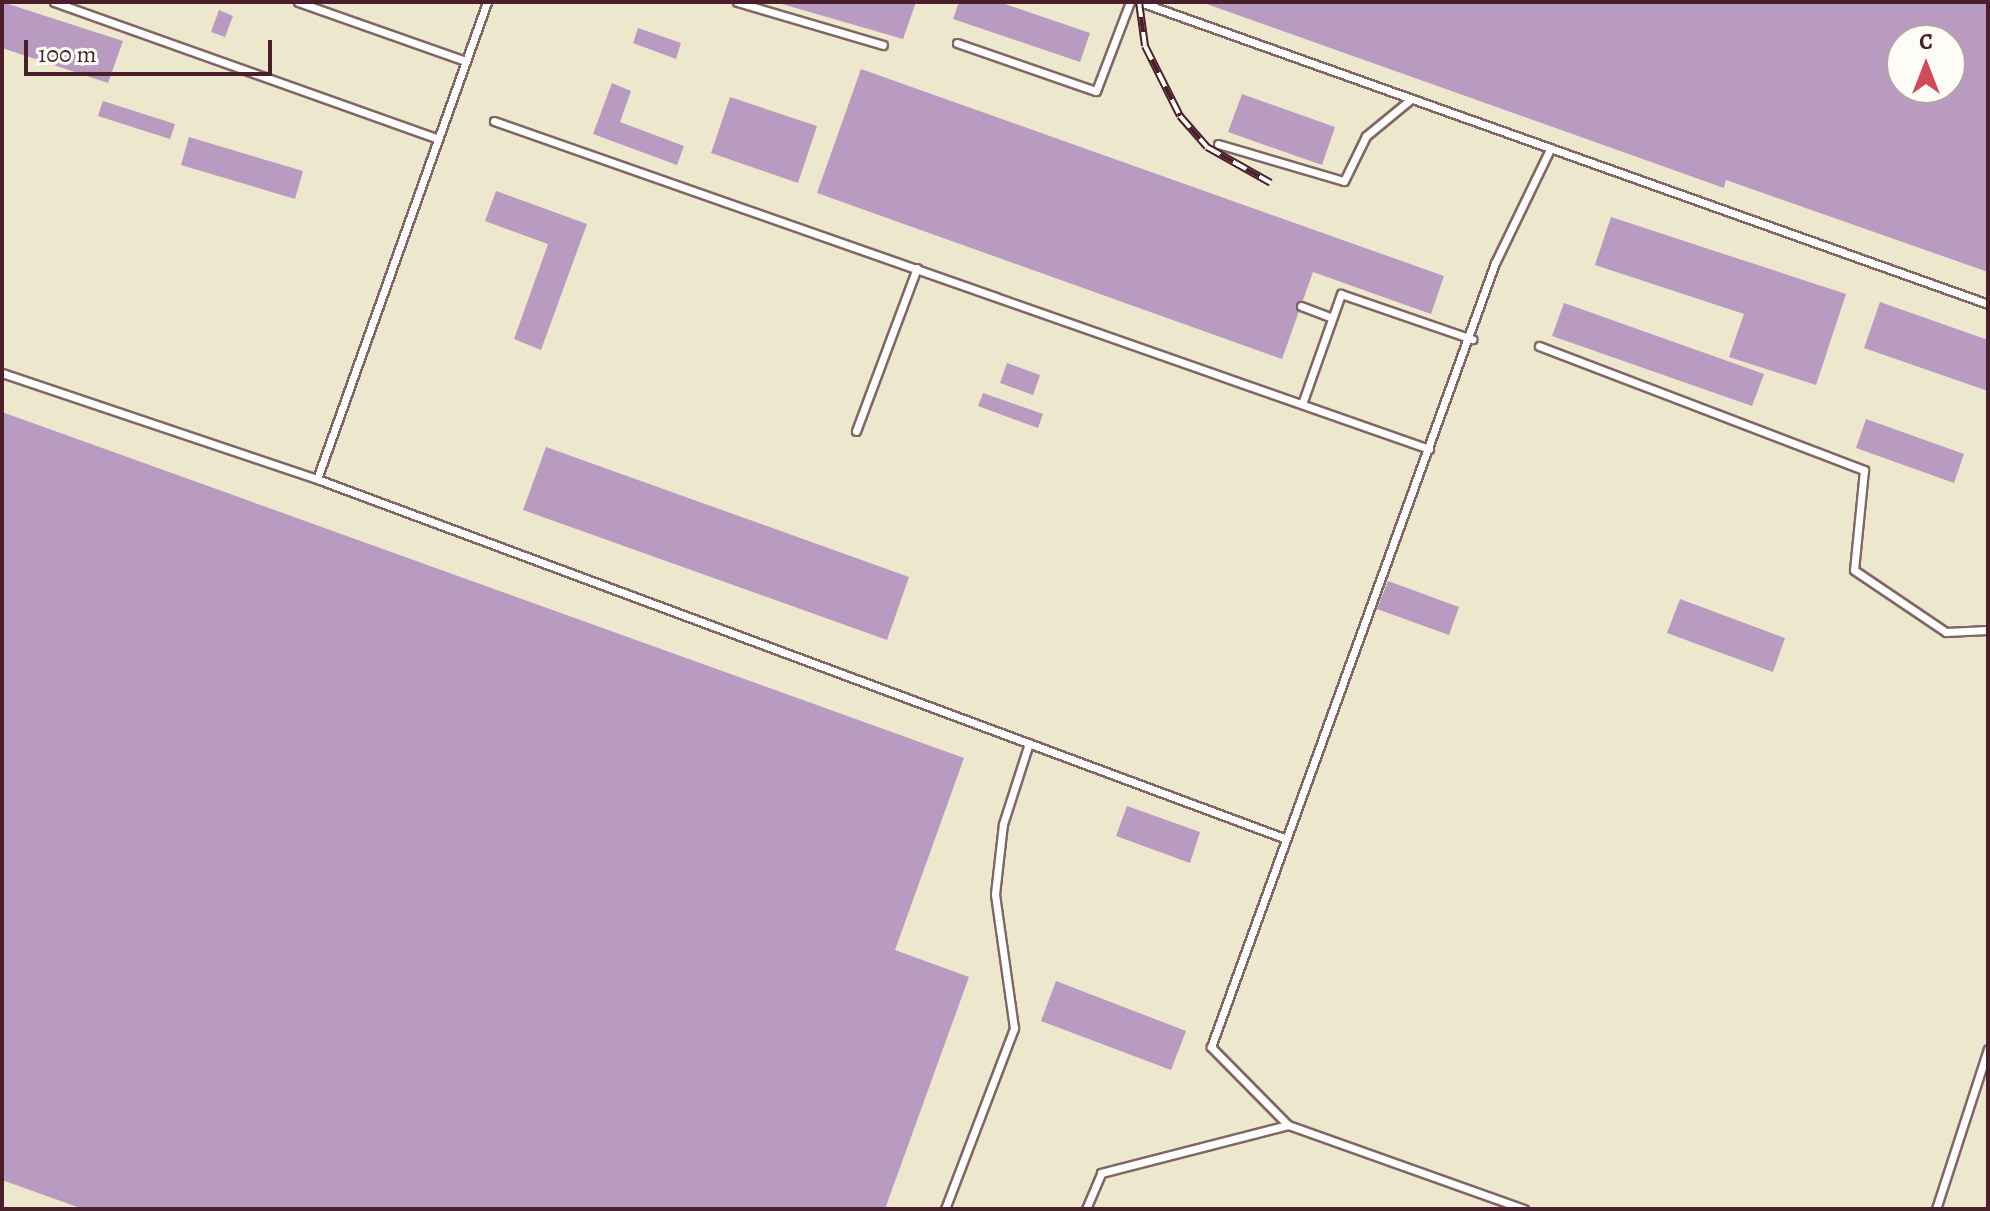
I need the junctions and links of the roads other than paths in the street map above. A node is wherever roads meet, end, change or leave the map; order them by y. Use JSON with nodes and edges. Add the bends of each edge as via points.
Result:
{"nodes":[{"id":1,"x":54,"y":2,"type":"edge"},
{"id":2,"x":298,"y":2,"type":"edge"},
{"id":3,"x":487,"y":2,"type":"edge"},
{"id":4,"x":737,"y":2,"type":"edge"},
{"id":5,"x":1130,"y":2,"type":"edge"},
{"id":6,"x":1140,"y":2,"type":"edge"},
{"id":7,"x":957,"y":43,"type":"dead end"},
{"id":8,"x":883,"y":45,"type":"dead end"},
{"id":9,"x":466,"y":61,"type":"junction"},
{"id":10,"x":1411,"y":99,"type":"junction"},
{"id":11,"x":494,"y":121,"type":"dead end"},
{"id":12,"x":438,"y":139,"type":"junction"},
{"id":13,"x":1218,"y":144,"type":"dead end"},
{"id":14,"x":1550,"y":149,"type":"junction"},
{"id":15,"x":917,"y":268,"type":"junction"},
{"id":16,"x":1988,"y":304,"type":"edge"},
{"id":17,"x":1301,"y":306,"type":"dead end"},
{"id":18,"x":1332,"y":318,"type":"junction"},
{"id":19,"x":1472,"y":339,"type":"junction"},
{"id":20,"x":1539,"y":346,"type":"dead end"},
{"id":21,"x":2,"y":373,"type":"edge"},
{"id":22,"x":1302,"y":404,"type":"junction"},
{"id":23,"x":856,"y":431,"type":"dead end"},
{"id":24,"x":1429,"y":449,"type":"junction"},
{"id":25,"x":317,"y":479,"type":"junction"},
{"id":26,"x":1988,"y":630,"type":"edge"},
{"id":27,"x":1029,"y":743,"type":"junction"},
{"id":28,"x":1284,"y":838,"type":"junction"},
{"id":29,"x":1988,"y":1049,"type":"edge"},
{"id":30,"x":1288,"y":1125,"type":"junction"},
{"id":31,"x":945,"y":1209,"type":"edge"},
{"id":32,"x":1086,"y":1209,"type":"edge"},
{"id":33,"x":1524,"y":1209,"type":"edge"},
{"id":34,"x":1936,"y":1209,"type":"edge"}],
"edges":[{"from":1,"to":12,"type":"lane"},
{"from":2,"to":9,"type":"lane"},
{"from":3,"to":9,"type":"lane"},
{"from":4,"to":8,"type":"lane"},
{"from":5,"to":7,"type":"lane","via":[[1096,91]]},
{"from":6,"to":10,"type":"lane"},
{"from":9,"to":12,"type":"lane"},
{"from":10,"to":13,"type":"lane","via":[[1366,136],[1344,181]]},
{"from":10,"to":14,"type":"lane"},
{"from":11,"to":15,"type":"lane"},
{"from":12,"to":25,"type":"lane"},
{"from":14,"to":16,"type":"lane"},
{"from":14,"to":19,"type":"lane","via":[[1495,263]]},
{"from":15,"to":22,"type":"lane"},
{"from":15,"to":23,"type":"lane"},
{"from":17,"to":18,"type":"lane"},
{"from":18,"to":19,"type":"lane","via":[[1341,294]]},
{"from":18,"to":22,"type":"lane"},
{"from":19,"to":24,"type":"lane"},
{"from":20,"to":26,"type":"lane","via":[[1864,470],[1854,570],[1946,632]]},
{"from":21,"to":25,"type":"lane"},
{"from":22,"to":24,"type":"lane"},
{"from":24,"to":28,"type":"lane"},
{"from":25,"to":27,"type":"lane"},
{"from":27,"to":28,"type":"lane"},
{"from":27,"to":31,"type":"lane","via":[[1003,824],[995,894],[1014,1028]]},
{"from":28,"to":30,"type":"lane","via":[[1226,1021],[1211,1047]]},
{"from":29,"to":34,"type":"lane"},
{"from":30,"to":32,"type":"lane","via":[[1101,1173]]},
{"from":30,"to":33,"type":"lane"}]}
